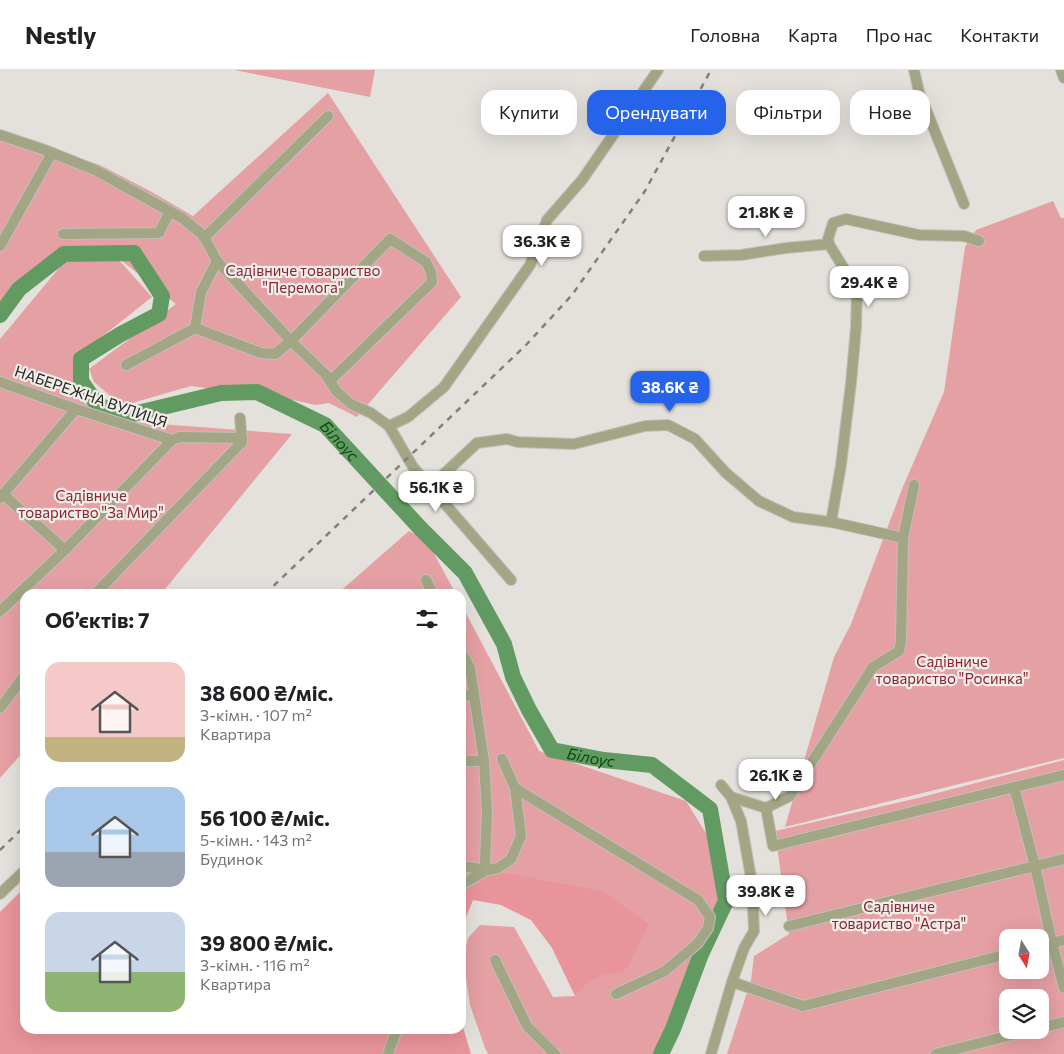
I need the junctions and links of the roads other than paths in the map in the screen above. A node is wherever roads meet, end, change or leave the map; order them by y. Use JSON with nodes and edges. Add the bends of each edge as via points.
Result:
{"nodes":[{"id":1,"x":658,"y":70,"type":"edge"},
{"id":2,"x":914,"y":70,"type":"edge"},
{"id":3,"x":1061,"y":70,"type":"edge"},
{"id":4,"x":1064,"y":78,"type":"edge"},
{"id":5,"x":328,"y":116,"type":"dead end"},
{"id":6,"x":0,"y":135,"type":"edge"},
{"id":7,"x":52,"y":153,"type":"junction"},
{"id":8,"x":964,"y":204,"type":"dead end"},
{"id":9,"x":170,"y":211,"type":"junction"},
{"id":10,"x":63,"y":234,"type":"dead end"},
{"id":11,"x":204,"y":238,"type":"junction"},
{"id":12,"x":979,"y":241,"type":"dead end"},
{"id":13,"x":829,"y":244,"type":"junction"},
{"id":14,"x":0,"y":246,"type":"edge"},
{"id":15,"x":704,"y":256,"type":"dead end"},
{"id":16,"x":216,"y":261,"type":"junction"},
{"id":17,"x":195,"y":328,"type":"junction"},
{"id":18,"x":291,"y":341,"type":"junction"},
{"id":19,"x":126,"y":365,"type":"dead end"},
{"id":20,"x":330,"y":381,"type":"junction"},
{"id":21,"x":0,"y":382,"type":"edge"},
{"id":22,"x":76,"y":409,"type":"junction"},
{"id":23,"x":240,"y":418,"type":"dead end"},
{"id":24,"x":389,"y":426,"type":"junction"},
{"id":25,"x":242,"y":438,"type":"junction"},
{"id":26,"x":172,"y":440,"type":"junction"},
{"id":27,"x":914,"y":485,"type":"dead end"},
{"id":28,"x":430,"y":487,"type":"junction"},
{"id":29,"x":2,"y":496,"type":"edge"},
{"id":30,"x":831,"y":522,"type":"junction"},
{"id":31,"x":903,"y":538,"type":"junction"},
{"id":32,"x":65,"y":550,"type":"junction"},
{"id":33,"x":426,"y":580,"type":"dead end"},
{"id":34,"x":510,"y":580,"type":"dead end"},
{"id":35,"x":23,"y":589,"type":"edge"},
{"id":36,"x":100,"y":589,"type":"edge"},
{"id":37,"x":430,"y":589,"type":"edge"},
{"id":38,"x":20,"y":592,"type":"edge"},
{"id":39,"x":0,"y":611,"type":"edge"},
{"id":40,"x":466,"y":660,"type":"edge"},
{"id":41,"x":20,"y":682,"type":"edge"},
{"id":42,"x":466,"y":696,"type":"edge"},
{"id":43,"x":474,"y":696,"type":"junction"},
{"id":44,"x":0,"y":708,"type":"edge"},
{"id":45,"x":502,"y":759,"type":"dead end"},
{"id":46,"x":466,"y":761,"type":"edge"},
{"id":47,"x":484,"y":761,"type":"junction"},
{"id":48,"x":1064,"y":775,"type":"edge"},
{"id":49,"x":721,"y":785,"type":"dead end"},
{"id":50,"x":515,"y":788,"type":"junction"},
{"id":51,"x":1014,"y":788,"type":"junction"},
{"id":52,"x":731,"y":797,"type":"junction"},
{"id":53,"x":766,"y":808,"type":"junction"},
{"id":54,"x":1064,"y":858,"type":"edge"},
{"id":55,"x":1035,"y":866,"type":"junction"},
{"id":56,"x":466,"y":867,"type":"edge"},
{"id":57,"x":487,"y":870,"type":"junction"},
{"id":58,"x":20,"y":875,"type":"edge"},
{"id":59,"x":466,"y":882,"type":"edge"},
{"id":60,"x":0,"y":894,"type":"edge"},
{"id":61,"x":789,"y":926,"type":"dead end"},
{"id":62,"x":1064,"y":940,"type":"edge"},
{"id":63,"x":1052,"y":943,"type":"junction"},
{"id":64,"x":1049,"y":944,"type":"edge"},
{"id":65,"x":999,"y":956,"type":"edge"},
{"id":66,"x":495,"y":960,"type":"dead end"},
{"id":67,"x":732,"y":982,"type":"junction"},
{"id":68,"x":1064,"y":988,"type":"edge"},
{"id":69,"x":616,"y":994,"type":"dead end"},
{"id":70,"x":1064,"y":1022,"type":"edge"},
{"id":71,"x":1049,"y":1026,"type":"edge"},
{"id":72,"x":395,"y":1034,"type":"edge"},
{"id":73,"x":999,"y":1038,"type":"edge"},
{"id":74,"x":388,"y":1054,"type":"edge"},
{"id":75,"x":555,"y":1054,"type":"edge"},
{"id":76,"x":711,"y":1054,"type":"edge"},
{"id":77,"x":936,"y":1054,"type":"edge"}],
"edges":[{"from":1,"to":24,"type":"street","via":[[582,180],[547,220],[530,265],[444,387],[408,417]]},
{"from":2,"to":8,"type":"street","via":[[919,92]]},
{"from":3,"to":4,"type":"street"},
{"from":5,"to":11,"type":"street"},
{"from":6,"to":7,"type":"street"},
{"from":7,"to":9,"type":"street","via":[[95,170]]},
{"from":7,"to":14,"type":"street"},
{"from":9,"to":10,"type":"street","via":[[160,233]]},
{"from":9,"to":11,"type":"street"},
{"from":11,"to":16,"type":"street"},
{"from":12,"to":13,"type":"street","via":[[964,236],[919,235],[846,220],[833,223]]},
{"from":13,"to":15,"type":"street","via":[[741,255]]},
{"from":13,"to":30,"type":"street","via":[[857,290],[851,383]]},
{"from":16,"to":17,"type":"street","via":[[202,292]]},
{"from":16,"to":18,"type":"street"},
{"from":17,"to":18,"type":"street","via":[[261,353],[275,354]]},
{"from":17,"to":19,"type":"street"},
{"from":18,"to":20,"type":"street"},
{"from":18,"to":20,"type":"street","via":[[390,239],[426,262],[432,282]]},
{"from":20,"to":24,"type":"street","via":[[351,404]]},
{"from":21,"to":22,"type":"street","name":"НАБЕРЕЖНА ВУЛИЦЯ"},
{"from":22,"to":26,"type":"street","name":"НАБЕРЕЖНА ВУЛИЦЯ"},
{"from":22,"to":29,"type":"street"},
{"from":23,"to":25,"type":"street"},
{"from":24,"to":28,"type":"street","via":[[413,467]]},
{"from":25,"to":26,"type":"street","via":[[180,437]]},
{"from":25,"to":36,"type":"street","via":[[242,442]]},
{"from":26,"to":32,"type":"street"},
{"from":27,"to":31,"type":"street"},
{"from":28,"to":30,"type":"street","via":[[477,443],[507,439],[574,444],[645,426],[668,425],[695,439],[726,473],[759,501],[793,517]]},
{"from":28,"to":34,"type":"street"},
{"from":29,"to":32,"type":"street"},
{"from":30,"to":31,"type":"street"},
{"from":31,"to":53,"type":"street","via":[[899,651],[873,667],[790,796]]},
{"from":32,"to":35,"type":"street"},
{"from":33,"to":37,"type":"street"},
{"from":38,"to":39,"type":"street"},
{"from":40,"to":43,"type":"street"},
{"from":41,"to":44,"type":"street"},
{"from":42,"to":43,"type":"street"},
{"from":43,"to":47,"type":"street"},
{"from":45,"to":50,"type":"street"},
{"from":46,"to":47,"type":"street"},
{"from":47,"to":57,"type":"street"},
{"from":48,"to":51,"type":"street"},
{"from":49,"to":52,"type":"street"},
{"from":50,"to":57,"type":"street","via":[[521,836],[511,859],[498,868]]},
{"from":50,"to":69,"type":"street","via":[[698,900],[710,917],[708,928],[697,944],[664,970]]},
{"from":51,"to":53,"type":"street","via":[[773,846]]},
{"from":51,"to":55,"type":"street"},
{"from":52,"to":53,"type":"street"},
{"from":52,"to":67,"type":"street","via":[[741,821],[752,883],[754,931]]},
{"from":54,"to":55,"type":"street"},
{"from":55,"to":61,"type":"street"},
{"from":55,"to":63,"type":"street"},
{"from":56,"to":57,"type":"street"},
{"from":57,"to":59,"type":"street"},
{"from":58,"to":60,"type":"street"},
{"from":62,"to":63,"type":"street"},
{"from":63,"to":64,"type":"street"},
{"from":63,"to":68,"type":"street"},
{"from":65,"to":67,"type":"street","via":[[803,1006]]},
{"from":66,"to":75,"type":"street","via":[[527,1026]]},
{"from":67,"to":76,"type":"street"},
{"from":70,"to":71,"type":"street"},
{"from":72,"to":74,"type":"street"},
{"from":73,"to":77,"type":"street"}]}
